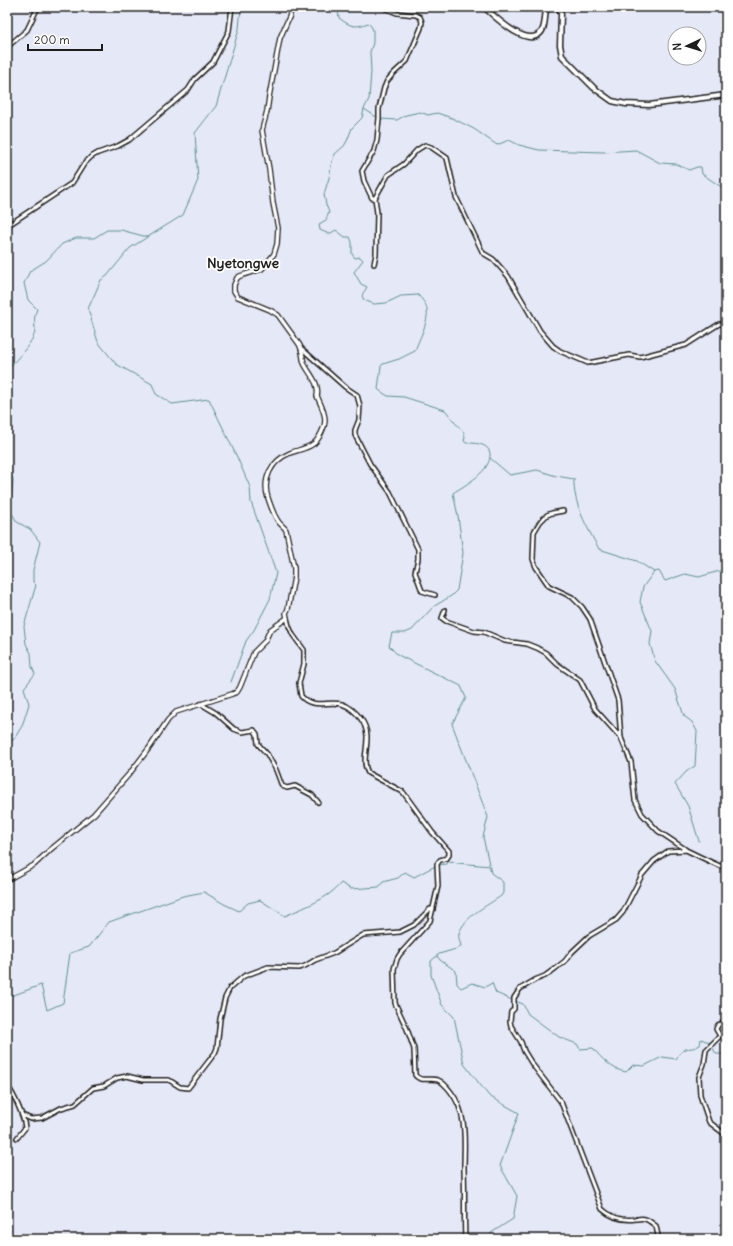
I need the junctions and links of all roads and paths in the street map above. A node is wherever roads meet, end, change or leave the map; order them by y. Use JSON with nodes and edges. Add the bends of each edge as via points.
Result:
{"nodes":[{"id":1,"x":38,"y":7,"type":"edge"},
{"id":2,"x":232,"y":7,"type":"edge"},
{"id":3,"x":289,"y":7,"type":"edge"},
{"id":4,"x":382,"y":7,"type":"edge"},
{"id":5,"x":484,"y":7,"type":"edge"},
{"id":6,"x":547,"y":7,"type":"edge"},
{"id":7,"x":559,"y":7,"type":"edge"},
{"id":8,"x":7,"y":47,"type":"edge"},
{"id":9,"x":726,"y":95,"type":"edge"},
{"id":10,"x":375,"y":198,"type":"junction"},
{"id":11,"x":7,"y":226,"type":"edge"},
{"id":12,"x":374,"y":264,"type":"dead end"},
{"id":13,"x":726,"y":324,"type":"edge"},
{"id":14,"x":302,"y":348,"type":"junction"},
{"id":15,"x":563,"y":511,"type":"dead end"},
{"id":16,"x":436,"y":595,"type":"dead end"},
{"id":17,"x":445,"y":610,"type":"dead end"},
{"id":18,"x":287,"y":618,"type":"junction"},
{"id":19,"x":201,"y":704,"type":"junction"},
{"id":20,"x":621,"y":738,"type":"junction"},
{"id":21,"x":318,"y":802,"type":"dead end"},
{"id":22,"x":686,"y":850,"type":"junction"},
{"id":23,"x":726,"y":866,"type":"edge"},
{"id":24,"x":7,"y":880,"type":"edge"},
{"id":25,"x":433,"y":909,"type":"junction"},
{"id":26,"x":726,"y":1021,"type":"edge"},
{"id":27,"x":7,"y":1085,"type":"edge"},
{"id":28,"x":22,"y":1115,"type":"junction"},
{"id":29,"x":726,"y":1135,"type":"edge"},
{"id":30,"x":17,"y":1138,"type":"dead end"},
{"id":31,"x":465,"y":1239,"type":"edge"},
{"id":32,"x":660,"y":1239,"type":"edge"}],
"edges":[{"from":1,"to":8,"type":"street","via":[[27,30]]},
{"from":2,"to":11,"type":"street","via":[[226,38],[213,62],[195,79],[188,90],[129,140],[98,153],[87,161],[72,183]]},
{"from":3,"to":14,"type":"street","via":[[290,15],[280,38],[262,130],[278,228],[277,244],[274,254],[262,269],[237,278],[234,291],[241,300],[252,302],[278,315]]},
{"from":4,"to":10,"type":"street","via":[[397,13],[416,15],[422,22],[407,61],[387,81],[380,104],[374,151],[363,167],[364,182],[372,198]]},
{"from":5,"to":6,"type":"main road","via":[[512,31],[533,37],[543,30]]},
{"from":7,"to":9,"type":"main road","via":[[562,56],[594,88],[612,101],[649,104]]},
{"from":10,"to":12,"type":"street","via":[[377,213]]},
{"from":10,"to":13,"type":"street","via":[[388,175],[404,164],[418,148],[425,145],[431,147],[447,158],[456,197],[483,253],[493,259],[508,276],[540,331],[552,346],[588,363],[629,355],[640,357],[686,345],[719,324]]},
{"from":14,"to":16,"type":"street","via":[[357,395],[360,406],[355,435],[370,464],[390,492],[418,549],[415,572],[422,591]]},
{"from":14,"to":18,"type":"street","via":[[305,364],[314,378],[318,392],[324,425],[314,443],[288,454],[273,465],[267,474],[266,482],[268,498],[278,521],[286,530],[292,557],[294,577]]},
{"from":15,"to":20,"type":"street","via":[[547,515],[540,522],[534,532],[533,559],[549,586],[572,597],[590,619],[618,700]]},
{"from":17,"to":20,"type":"street","via":[[442,618],[446,621],[505,641],[527,644],[546,653],[580,680],[595,709]]},
{"from":18,"to":19,"type":"street","via":[[270,630],[265,641],[254,652],[237,692]]},
{"from":18,"to":25,"type":"street","via":[[291,630],[304,650],[304,664],[299,683],[301,696],[316,704],[342,704],[360,718],[368,737],[365,761],[368,773],[403,792],[449,851],[447,858],[437,864],[438,886]]},
{"from":19,"to":21,"type":"street","via":[[242,732],[254,730],[258,744],[267,754],[282,786],[295,786],[312,795]]},
{"from":19,"to":24,"type":"street","via":[[173,714],[130,773],[94,814],[34,865]]},
{"from":20,"to":22,"type":"street","via":[[631,762],[635,800],[642,814],[658,831]]},
{"from":22,"to":23,"type":"street","via":[[720,866]]},
{"from":22,"to":32,"type":"street","via":[[668,851],[654,861],[642,875],[628,906],[619,916],[589,936],[556,968],[520,989],[514,998],[510,1021],[512,1030],[532,1064],[561,1102],[602,1209],[619,1219],[648,1219],[656,1226]]},
{"from":25,"to":28,"type":"street","via":[[414,925],[400,932],[363,935],[334,953],[305,966],[274,966],[239,979],[225,998],[215,1053],[188,1088],[180,1087],[169,1080],[143,1080],[127,1076],[93,1088],[75,1104],[42,1118],[31,1119]]},
{"from":25,"to":31,"type":"street","via":[[428,924],[397,959],[394,969],[394,996],[414,1049],[415,1075],[422,1079],[438,1080],[452,1094],[460,1110],[465,1134]]},
{"from":26,"to":29,"type":"street","via":[[716,1029],[720,1036],[706,1050],[699,1077],[700,1095],[709,1122]]},
{"from":27,"to":28,"type":"street"},
{"from":28,"to":30,"type":"street","via":[[25,1128]]}]}
